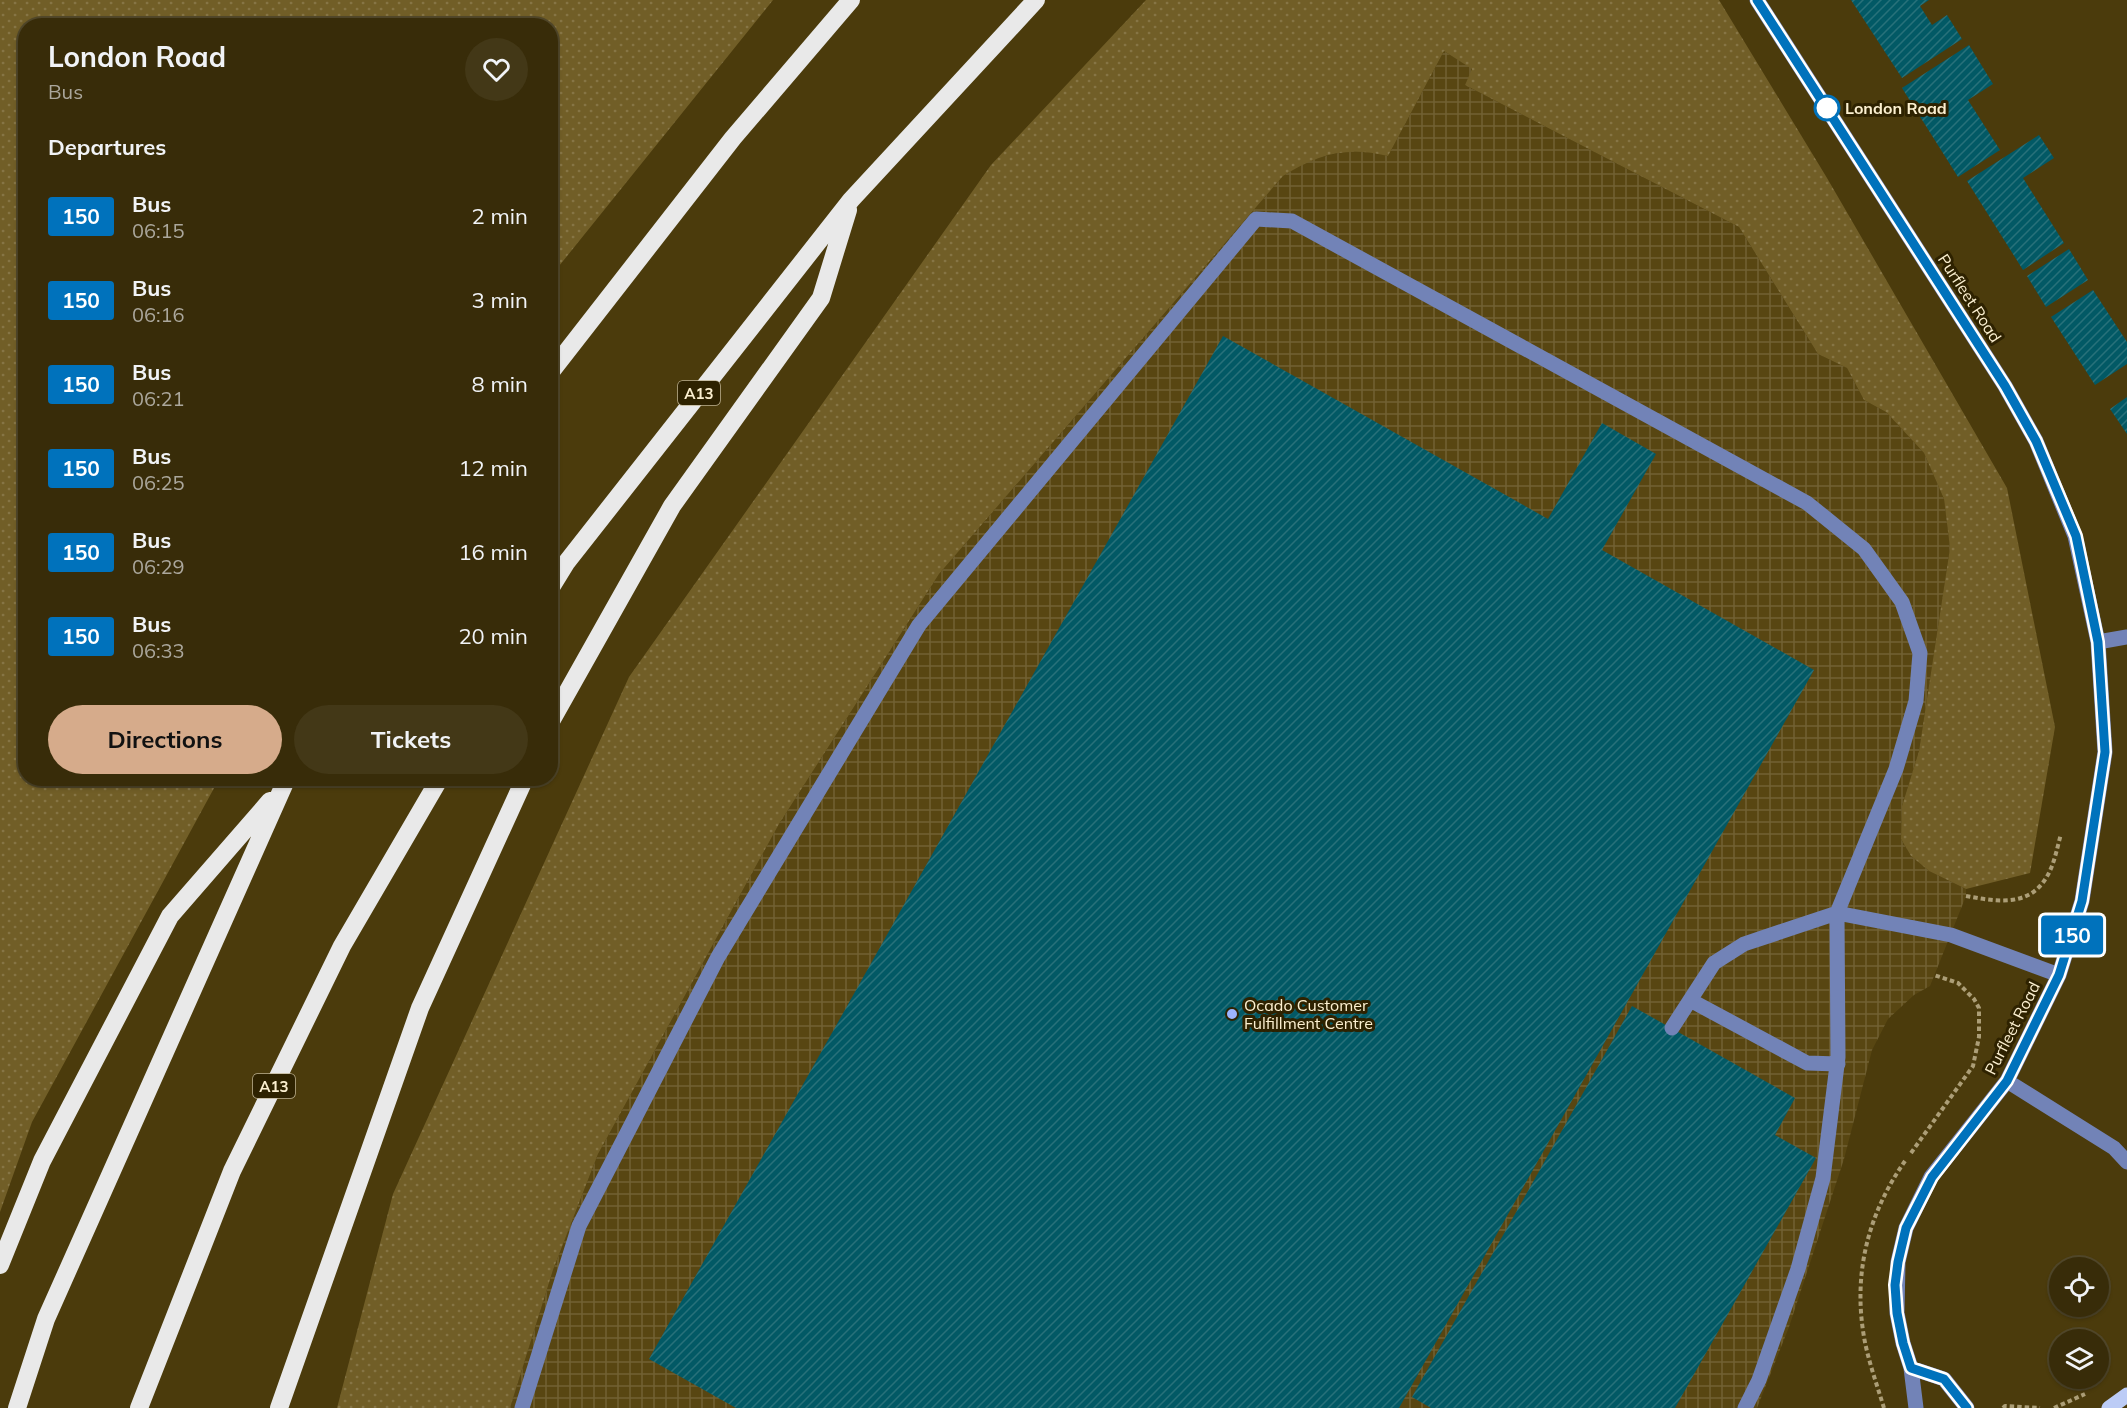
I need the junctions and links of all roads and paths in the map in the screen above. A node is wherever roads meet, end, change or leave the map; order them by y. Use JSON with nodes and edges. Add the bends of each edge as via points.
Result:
{"nodes":[{"id":1,"x":851,"y":0,"type":"edge"},
{"id":2,"x":1036,"y":0,"type":"edge"},
{"id":3,"x":1757,"y":0,"type":"edge"},
{"id":4,"x":851,"y":200,"type":"junction"},
{"id":5,"x":558,"y":363,"type":"edge"},
{"id":6,"x":558,"y":576,"type":"edge"},
{"id":7,"x":2127,"y":637,"type":"edge"},
{"id":8,"x":2098,"y":642,"type":"junction"},
{"id":9,"x":558,"y":709,"type":"edge"},
{"id":10,"x":282,"y":786,"type":"edge"},
{"id":11,"x":283,"y":786,"type":"edge"},
{"id":12,"x":435,"y":786,"type":"edge"},
{"id":13,"x":521,"y":786,"type":"edge"},
{"id":14,"x":2061,"y":834,"type":"dead end"},
{"id":15,"x":1966,"y":896,"type":"dead end"},
{"id":16,"x":1837,"y":913,"type":"junction"},
{"id":17,"x":2059,"y":975,"type":"junction"},
{"id":18,"x":1690,"y":1000,"type":"junction"},
{"id":19,"x":1672,"y":1029,"type":"dead end"},
{"id":20,"x":1838,"y":1064,"type":"junction"},
{"id":21,"x":2007,"y":1081,"type":"junction"},
{"id":22,"x":2127,"y":1162,"type":"edge"},
{"id":23,"x":0,"y":1265,"type":"edge"},
{"id":24,"x":1911,"y":1368,"type":"junction"},
{"id":25,"x":2127,"y":1395,"type":"edge"},
{"id":26,"x":17,"y":1408,"type":"edge"},
{"id":27,"x":140,"y":1408,"type":"edge"},
{"id":28,"x":279,"y":1408,"type":"edge"},
{"id":29,"x":522,"y":1408,"type":"edge"},
{"id":30,"x":1745,"y":1408,"type":"edge"},
{"id":31,"x":1916,"y":1408,"type":"edge"},
{"id":32,"x":1967,"y":1408,"type":"edge"},
{"id":33,"x":2003,"y":1408,"type":"edge"},
{"id":34,"x":2040,"y":1408,"type":"edge"},
{"id":35,"x":2109,"y":1408,"type":"edge"}],
"edges":[{"from":1,"to":5,"type":"highway","via":[[733,138]]},
{"from":2,"to":4,"type":"highway","number":"A13"},
{"from":3,"to":8,"type":"street","name":"Purfleet Road","via":[[2005,386],[2036,441],[2076,536]]},
{"from":4,"to":6,"type":"highway","number":"A13"},
{"from":4,"to":9,"type":"highway","via":[[821,298],[672,506]]},
{"from":7,"to":8,"type":"street"},
{"from":8,"to":17,"type":"street","name":"Purfleet Road","via":[[2105,752],[2082,901]]},
{"from":10,"to":23,"type":"highway","via":[[170,916],[42,1161]]},
{"from":11,"to":26,"type":"highway","via":[[46,1318]]},
{"from":12,"to":27,"type":"highway","number":"A13","via":[[342,946],[232,1171]]},
{"from":13,"to":28,"type":"highway","via":[[420,1008]]},
{"from":14,"to":15,"type":"path","via":[[2046,878],[2029,895],[2002,903]]},
{"from":16,"to":17,"type":"street","via":[[1951,935]]},
{"from":16,"to":18,"type":"street","via":[[1744,944],[1714,963]]},
{"from":16,"to":20,"type":"street"},
{"from":16,"to":29,"type":"street","via":[[1896,769],[1916,701],[1920,653],[1902,602],[1864,549],[1807,503],[1325,238],[1292,221],[1256,219],[919,625],[718,957],[579,1226]]},
{"from":17,"to":21,"type":"street","name":"Purfleet Road"},
{"from":18,"to":19,"type":"street"},
{"from":18,"to":20,"type":"street","via":[[1807,1063]]},
{"from":20,"to":30,"type":"street","via":[[1823,1178],[1798,1269],[1759,1380]]},
{"from":21,"to":22,"type":"street","via":[[2114,1148]]},
{"from":21,"to":24,"type":"street","name":"Purfleet Road","via":[[1932,1177],[1906,1228],[1895,1285],[1897,1313]]},
{"from":24,"to":31,"type":"street","name":"Purfleet Road"},
{"from":24,"to":32,"type":"street","via":[[1944,1379]]},
{"from":25,"to":35,"type":"main road"},
{"from":33,"to":34,"type":"path"}]}
